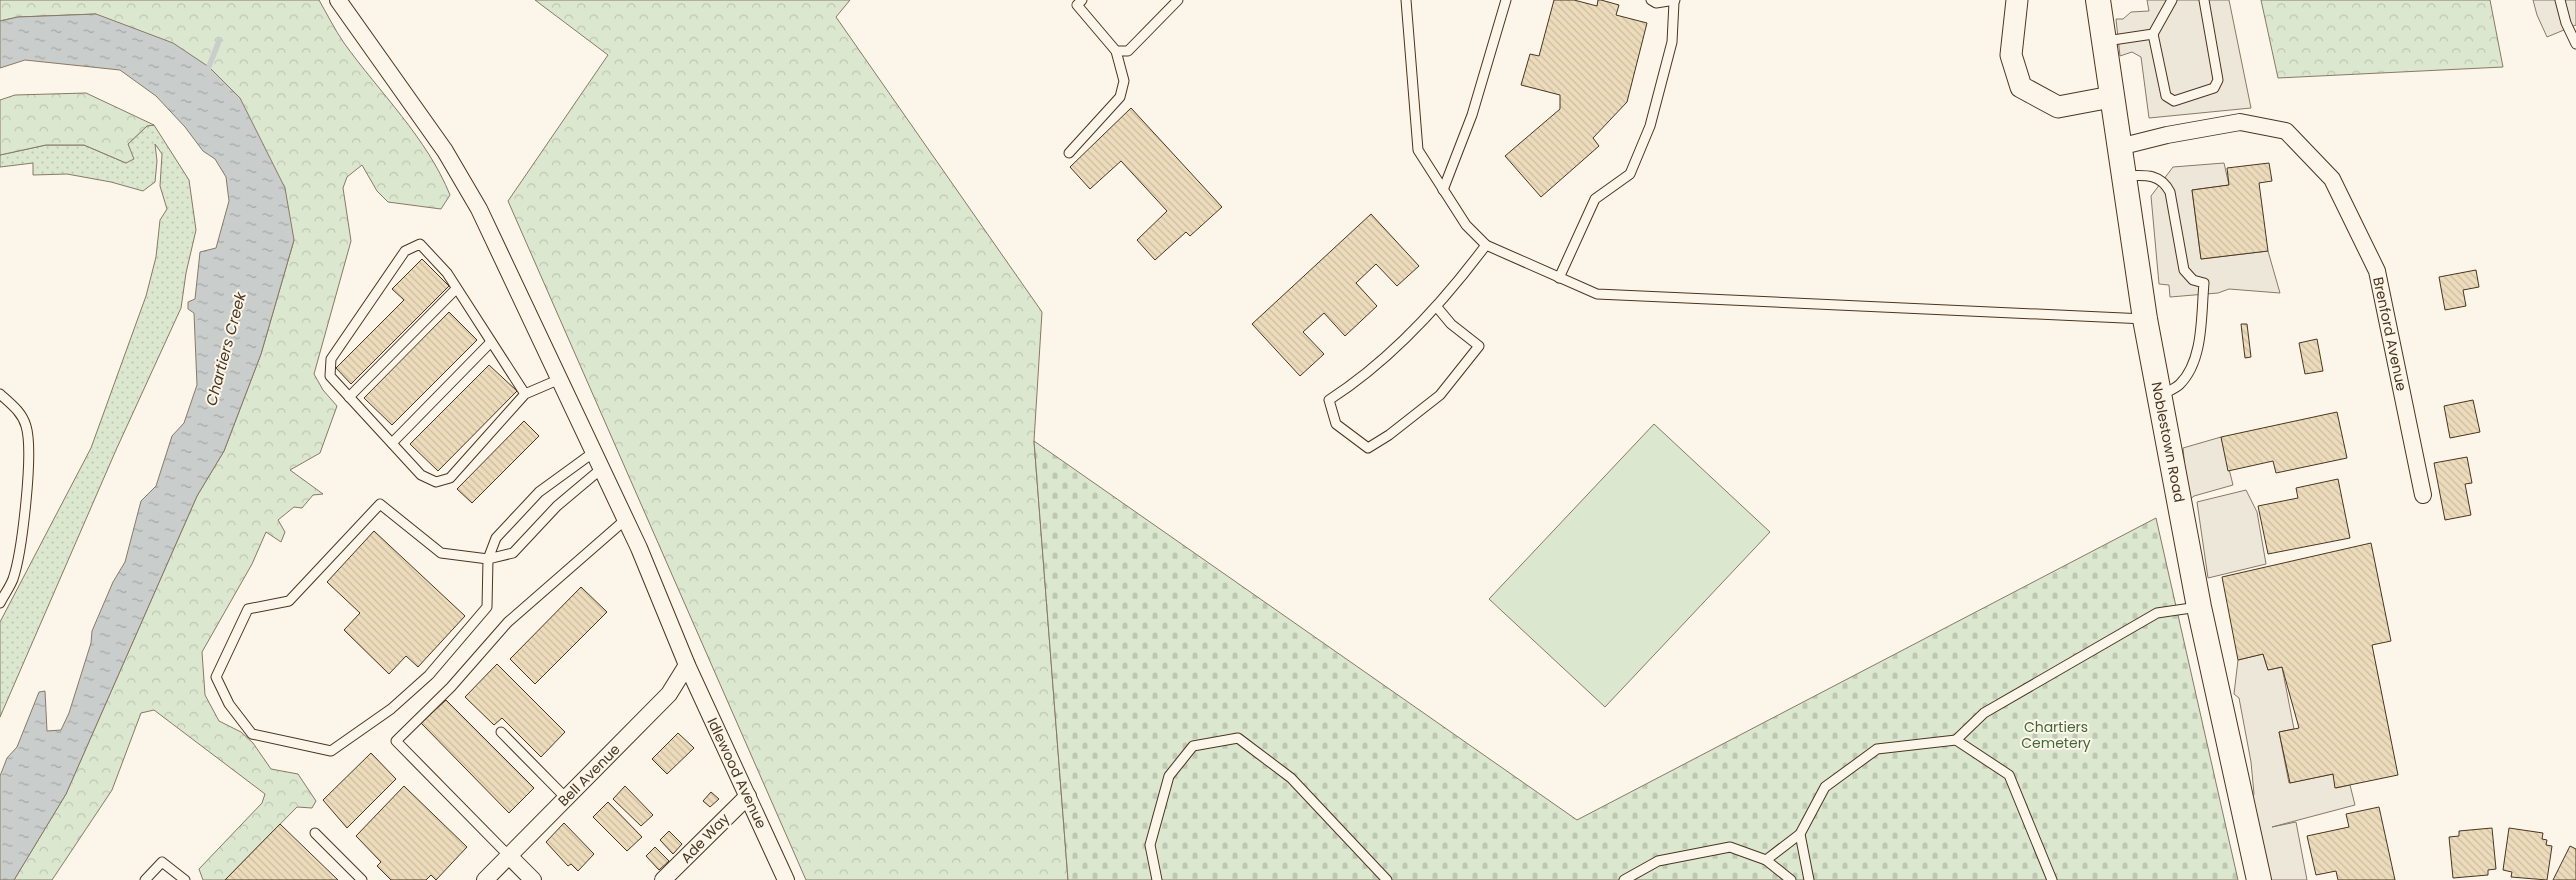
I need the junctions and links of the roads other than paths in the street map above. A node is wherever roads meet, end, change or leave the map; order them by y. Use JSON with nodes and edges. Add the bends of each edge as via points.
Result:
{"nodes":[{"id":1,"x":338,"y":0,"type":"edge"},
{"id":2,"x":1082,"y":0,"type":"edge"},
{"id":3,"x":1178,"y":0,"type":"edge"},
{"id":4,"x":1406,"y":0,"type":"edge"},
{"id":5,"x":1506,"y":0,"type":"edge"},
{"id":6,"x":1651,"y":0,"type":"edge"},
{"id":7,"x":2017,"y":0,"type":"edge"},
{"id":8,"x":2098,"y":0,"type":"edge"},
{"id":9,"x":2172,"y":0,"type":"edge"},
{"id":10,"x":2204,"y":0,"type":"edge"},
{"id":11,"x":2560,"y":0,"type":"edge"},
{"id":12,"x":1674,"y":1,"type":"edge"},
{"id":13,"x":2153,"y":34,"type":"junction"},
{"id":14,"x":2104,"y":42,"type":"junction"},
{"id":15,"x":2576,"y":44,"type":"edge"},
{"id":16,"x":1116,"y":51,"type":"junction"},
{"id":17,"x":2111,"y":97,"type":"junction"},
{"id":18,"x":2119,"y":147,"type":"junction"},
{"id":19,"x":1069,"y":153,"type":"dead end"},
{"id":20,"x":2124,"y":176,"type":"junction"},
{"id":21,"x":1444,"y":190,"type":"junction"},
{"id":22,"x":1486,"y":245,"type":"junction"},
{"id":23,"x":1559,"y":278,"type":"junction"},
{"id":24,"x":456,"y":289,"type":"junction"},
{"id":25,"x":1436,"y":306,"type":"junction"},
{"id":26,"x":2145,"y":320,"type":"junction"},
{"id":27,"x":491,"y":342,"type":"junction"},
{"id":28,"x":560,"y":379,"type":"junction"},
{"id":29,"x":0,"y":394,"type":"edge"},
{"id":30,"x":525,"y":394,"type":"junction"},
{"id":31,"x":2160,"y":396,"type":"junction"},
{"id":32,"x":349,"y":397,"type":"junction"},
{"id":33,"x":392,"y":443,"type":"junction"},
{"id":34,"x":594,"y":452,"type":"junction"},
{"id":35,"x":601,"y":469,"type":"junction"},
{"id":36,"x":2423,"y":495,"type":"dead end"},
{"id":37,"x":625,"y":520,"type":"junction"},
{"id":38,"x":488,"y":560,"type":"junction"},
{"id":39,"x":0,"y":603,"type":"edge"},
{"id":40,"x":2199,"y":607,"type":"junction"},
{"id":41,"x":687,"y":665,"type":"junction"},
{"id":42,"x":501,"y":732,"type":"dead end"},
{"id":43,"x":1956,"y":740,"type":"junction"},
{"id":44,"x":748,"y":796,"type":"junction"},
{"id":45,"x":566,"y":798,"type":"junction"},
{"id":46,"x":315,"y":833,"type":"dead end"},
{"id":47,"x":1800,"y":834,"type":"junction"},
{"id":48,"x":509,"y":856,"type":"junction"},
{"id":49,"x":1766,"y":860,"type":"junction"},
{"id":50,"x":145,"y":880,"type":"edge"},
{"id":51,"x":185,"y":880,"type":"edge"},
{"id":52,"x":362,"y":880,"type":"edge"},
{"id":53,"x":484,"y":880,"type":"edge"},
{"id":54,"x":533,"y":880,"type":"edge"},
{"id":55,"x":662,"y":880,"type":"edge"},
{"id":56,"x":786,"y":880,"type":"edge"},
{"id":57,"x":1157,"y":880,"type":"edge"},
{"id":58,"x":1387,"y":880,"type":"edge"},
{"id":59,"x":1624,"y":880,"type":"edge"},
{"id":60,"x":1791,"y":880,"type":"edge"},
{"id":61,"x":1809,"y":880,"type":"edge"},
{"id":62,"x":2052,"y":880,"type":"edge"},
{"id":63,"x":2259,"y":880,"type":"edge"}],
"edges":[{"from":1,"to":28,"type":"street","name":"Idlewood Avenue","via":[[445,151],[479,209]]},
{"from":2,"to":16,"type":"lane","via":[[1077,5]]},
{"from":3,"to":16,"type":"lane","via":[[1128,50]]},
{"from":4,"to":21,"type":"lane","via":[[1418,150]]},
{"from":5,"to":21,"type":"lane","via":[[1472,115]]},
{"from":6,"to":12,"type":"lane","via":[[1656,3]]},
{"from":7,"to":17,"type":"street","via":[[2011,55],[2021,87],[2058,107]]},
{"from":8,"to":14,"type":"main road","name":"Noblestown Road"},
{"from":9,"to":13,"type":"lane"},
{"from":10,"to":13,"type":"lane","via":[[2218,80],[2214,88],[2174,101],[2166,96]]},
{"from":11,"to":15,"type":"lane"},
{"from":12,"to":23,"type":"lane","via":[[1672,42],[1650,126],[1630,174],[1596,199]]},
{"from":13,"to":14,"type":"lane"},
{"from":14,"to":17,"type":"main road","name":"Noblestown Road"},
{"from":16,"to":19,"type":"lane","via":[[1124,81],[1120,97]]},
{"from":17,"to":18,"type":"main road","name":"Noblestown Road"},
{"from":18,"to":20,"type":"main road","name":"Noblestown Road"},
{"from":18,"to":36,"type":"street","name":"Brenford Avenue","via":[[2240,122],[2286,131],[2332,179],[2376,271]]},
{"from":20,"to":26,"type":"main road","name":"Noblestown Road"},
{"from":20,"to":31,"type":"lane","via":[[2151,174],[2165,182],[2170,192],[2184,270],[2193,280],[2204,283],[2196,354],[2179,385]]},
{"from":21,"to":22,"type":"lane","via":[[1466,225]]},
{"from":22,"to":23,"type":"lane"},
{"from":22,"to":25,"type":"lane","via":[[1456,286]]},
{"from":23,"to":26,"type":"lane","via":[[1597,294]]},
{"from":24,"to":27,"type":"lane"},
{"from":24,"to":32,"type":"lane"},
{"from":24,"to":32,"type":"lane","via":[[447,273],[420,244],[405,251],[330,359],[330,376]]},
{"from":25,"to":25,"type":"lane","via":[[1360,380],[1329,400],[1336,424],[1368,448],[1440,395],[1479,346],[1451,324]]},
{"from":26,"to":31,"type":"main road","name":"Noblestown Road"},
{"from":27,"to":30,"type":"lane"},
{"from":27,"to":33,"type":"lane"},
{"from":28,"to":30,"type":"lane"},
{"from":28,"to":34,"type":"street","name":"Idlewood Avenue"},
{"from":29,"to":39,"type":"lane","via":[[18,410],[27,427],[28,465],[20,548],[12,580]]},
{"from":30,"to":33,"type":"lane","via":[[450,478],[436,482],[421,475]]},
{"from":31,"to":40,"type":"main road","name":"Noblestown Road"},
{"from":32,"to":33,"type":"lane"},
{"from":34,"to":35,"type":"street","name":"Idlewood Avenue"},
{"from":34,"to":38,"type":"lane","via":[[539,492],[496,538]]},
{"from":35,"to":37,"type":"street","name":"Idlewood Avenue"},
{"from":35,"to":38,"type":"lane","via":[[557,506],[514,553]]},
{"from":37,"to":41,"type":"street","name":"Idlewood Avenue"},
{"from":37,"to":48,"type":"lane","via":[[508,622],[451,688],[396,742]]},
{"from":38,"to":38,"type":"lane","via":[[441,553],[380,504],[288,601],[248,608],[216,677],[229,704],[252,734],[330,751],[391,709],[423,680],[487,607]]},
{"from":40,"to":43,"type":"lane","via":[[2157,614],[1984,713]]},
{"from":40,"to":63,"type":"main road","name":"Noblestown Road"},
{"from":41,"to":44,"type":"street","name":"Idlewood Avenue"},
{"from":41,"to":45,"type":"street","name":"Bell Avenue","via":[[669,694]]},
{"from":42,"to":45,"type":"lane"},
{"from":43,"to":47,"type":"lane","via":[[1877,749],[1825,787]]},
{"from":43,"to":62,"type":"lane","via":[[2009,775]]},
{"from":44,"to":55,"type":"street","name":"Ade Way"},
{"from":44,"to":56,"type":"street","name":"Idlewood Avenue"},
{"from":45,"to":48,"type":"street","name":"Bell Avenue"},
{"from":46,"to":52,"type":"lane"},
{"from":47,"to":49,"type":"lane"},
{"from":47,"to":61,"type":"lane"},
{"from":48,"to":53,"type":"street","name":"Bell Avenue"},
{"from":48,"to":54,"type":"street"},
{"from":49,"to":59,"type":"lane","via":[[1730,847],[1658,861]]},
{"from":49,"to":60,"type":"lane"},
{"from":50,"to":51,"type":"lane","via":[[162,862]]},
{"from":57,"to":58,"type":"lane","via":[[1150,845],[1169,776],[1193,746],[1238,738],[1291,778]]}]}
